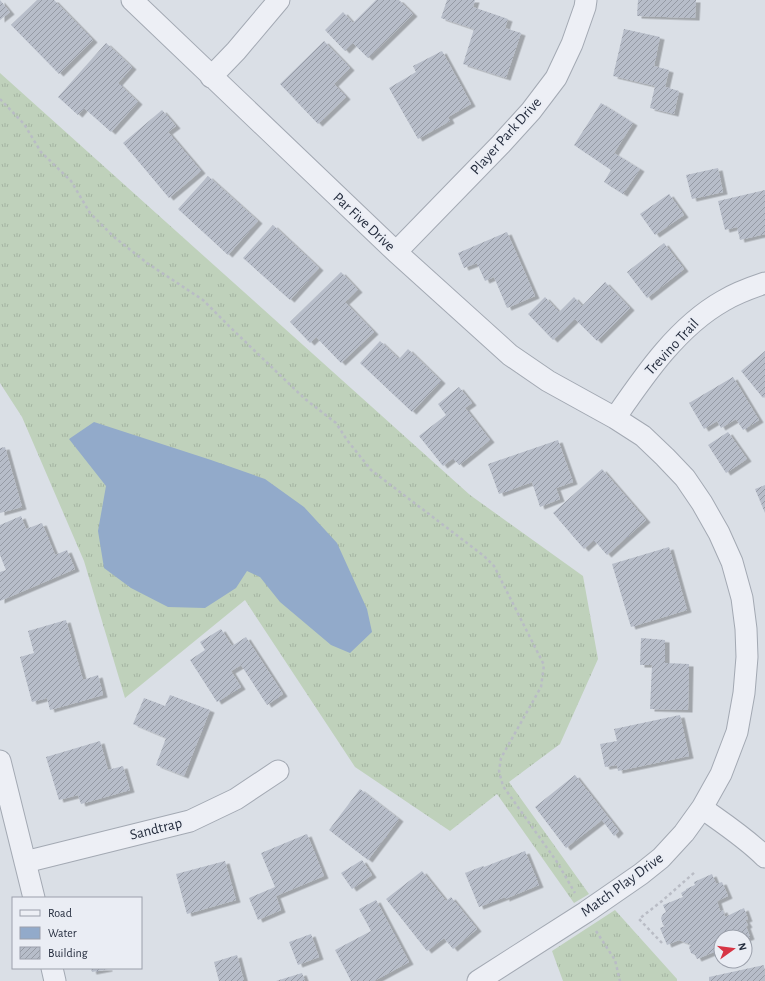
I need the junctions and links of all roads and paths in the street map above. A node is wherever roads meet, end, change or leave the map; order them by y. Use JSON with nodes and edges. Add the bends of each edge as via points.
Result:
{"nodes":[{"id":1,"x":132,"y":0,"type":"edge"},
{"id":2,"x":279,"y":0,"type":"edge"},
{"id":3,"x":586,"y":0,"type":"edge"},
{"id":4,"x":212,"y":77,"type":"junction"},
{"id":5,"x":0,"y":99,"type":"edge"},
{"id":6,"x":396,"y":252,"type":"junction"},
{"id":7,"x":765,"y":283,"type":"edge"},
{"id":8,"x":615,"y":418,"type":"junction"},
{"id":9,"x":0,"y":761,"type":"edge"},
{"id":10,"x":278,"y":771,"type":"dead end"},
{"id":11,"x":702,"y":808,"type":"junction"},
{"id":12,"x":765,"y":857,"type":"edge"},
{"id":13,"x":25,"y":862,"type":"junction"},
{"id":14,"x":695,"y":872,"type":"dead end"},
{"id":15,"x":34,"y":897,"type":"edge"},
{"id":16,"x":586,"y":912,"type":"junction"},
{"id":17,"x":662,"y":943,"type":"dead end"},
{"id":18,"x":52,"y":969,"type":"edge"},
{"id":19,"x":55,"y":981,"type":"edge"},
{"id":20,"x":478,"y":981,"type":"edge"},
{"id":21,"x":620,"y":981,"type":"edge"}],
"edges":[{"from":1,"to":4,"type":"street","name":"Par Five Drive"},
{"from":2,"to":4,"type":"street"},
{"from":3,"to":6,"type":"street","name":"Player Park Drive","via":[[572,44],[556,78],[526,116]]},
{"from":4,"to":6,"type":"street","name":"Par Five Drive"},
{"from":5,"to":16,"type":"path","via":[[24,124],[41,152],[71,181],[90,213],[114,237],[147,264],[203,300],[305,399],[336,423],[371,470],[494,566],[544,665],[542,687],[501,758],[499,771],[503,786],[557,862]]},
{"from":6,"to":8,"type":"street","name":"Par Five Drive","via":[[510,355],[548,381]]},
{"from":7,"to":8,"type":"street","name":"Trevino Trail","via":[[721,301],[698,318],[660,357]]},
{"from":8,"to":11,"type":"street","name":"Match Play Drive","via":[[643,436],[685,478],[719,533],[732,562],[742,598],[747,657],[737,732],[721,774]]},
{"from":9,"to":13,"type":"street"},
{"from":10,"to":13,"type":"street","name":"Sandtrap","via":[[236,799],[190,821]]},
{"from":11,"to":12,"type":"street","via":[[740,835]]},
{"from":11,"to":16,"type":"street","name":"Match Play Drive","via":[[684,834],[661,858]]},
{"from":13,"to":15,"type":"street"},
{"from":14,"to":17,"type":"path","via":[[639,919]]},
{"from":16,"to":20,"type":"street","name":"Match Play Drive"},
{"from":16,"to":21,"type":"path","via":[[615,960]]},
{"from":18,"to":19,"type":"street"}]}
